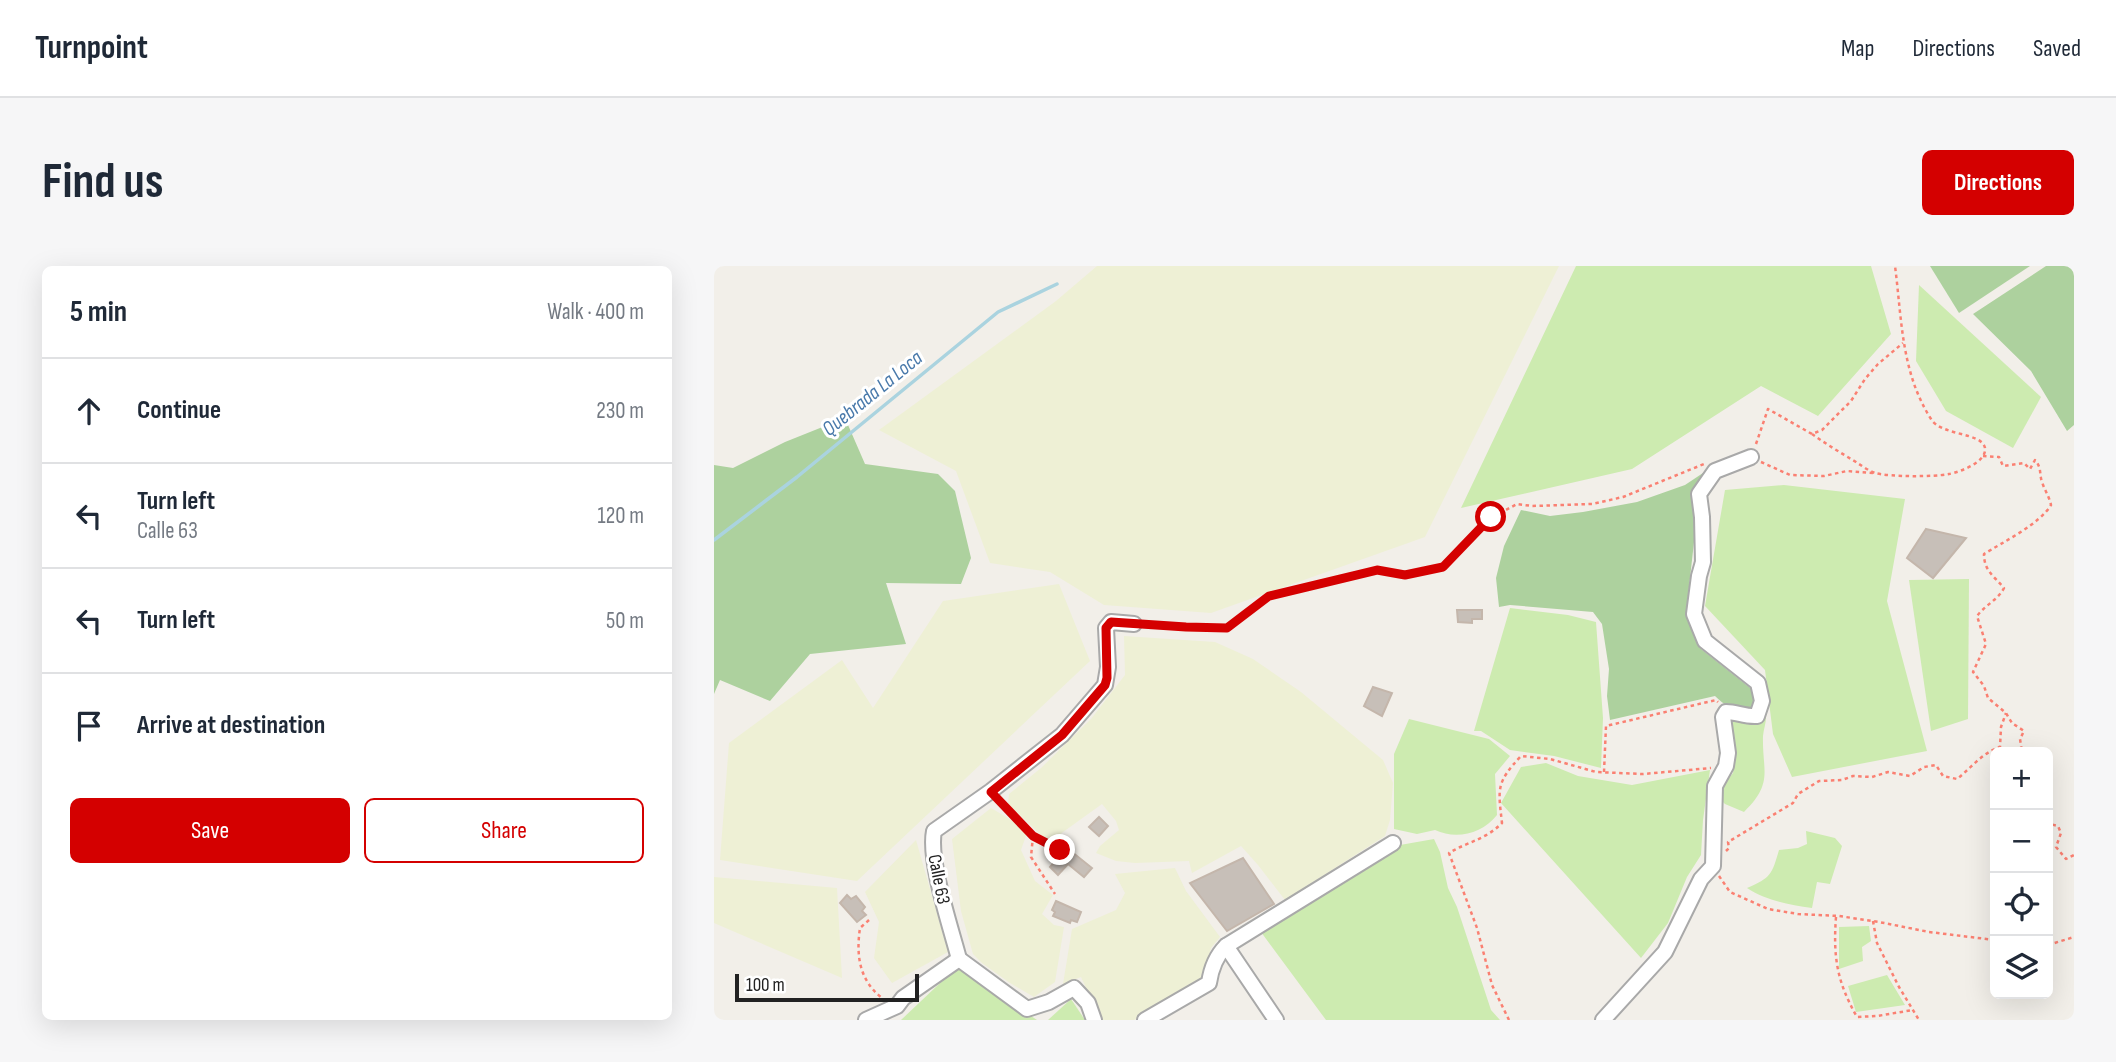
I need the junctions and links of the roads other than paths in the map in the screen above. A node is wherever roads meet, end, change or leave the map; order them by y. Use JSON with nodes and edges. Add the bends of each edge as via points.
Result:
{"nodes":[{"id":1,"x":1751,"y":457,"type":"road end"},
{"id":2,"x":1134,"y":624,"type":"road end"},
{"id":3,"x":1393,"y":843,"type":"dead end"},
{"id":4,"x":1226,"y":946,"type":"junction"},
{"id":5,"x":959,"y":959,"type":"junction"},
{"id":6,"x":866,"y":1020,"type":"edge"},
{"id":7,"x":1094,"y":1020,"type":"edge"},
{"id":8,"x":1145,"y":1020,"type":"edge"},
{"id":9,"x":1276,"y":1020,"type":"edge"},
{"id":10,"x":1603,"y":1020,"type":"edge"}],
"edges":[{"from":1,"to":10,"type":"street","via":[[1715,471],[1699,494],[1703,562],[1694,614],[1705,640],[1758,683],[1762,701],[1757,716],[1727,712],[1723,717],[1728,753],[1715,786],[1713,866],[1701,879],[1665,952]]},
{"from":2,"to":5,"type":"street","name":"Calle 63","via":[[1111,622],[1106,628],[1105,685],[1062,735],[934,831],[940,887]]},
{"from":3,"to":4,"type":"street"},
{"from":4,"to":8,"type":"street","via":[[1210,971],[1209,983]]},
{"from":4,"to":9,"type":"street"},
{"from":5,"to":6,"type":"street","via":[[898,1006]]},
{"from":5,"to":7,"type":"street","via":[[1027,1009],[1074,988],[1088,1003]]}]}
